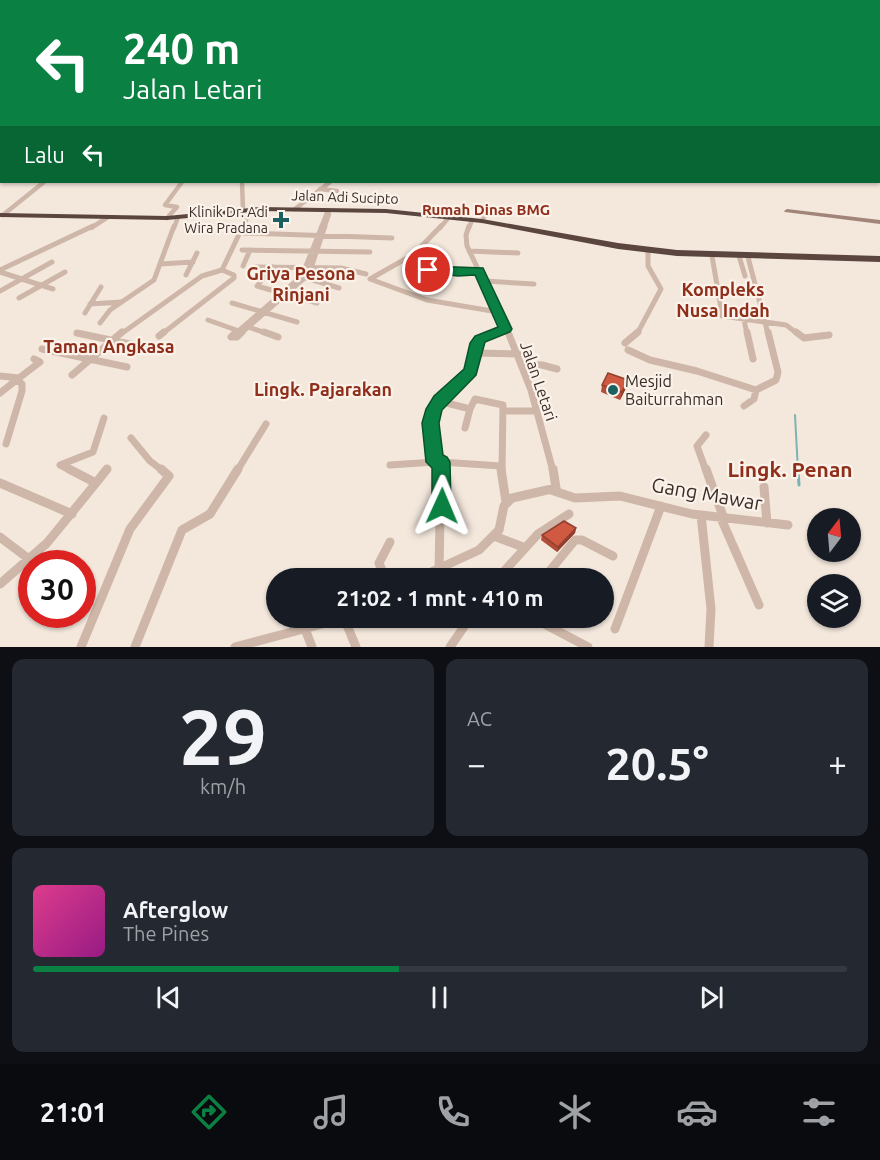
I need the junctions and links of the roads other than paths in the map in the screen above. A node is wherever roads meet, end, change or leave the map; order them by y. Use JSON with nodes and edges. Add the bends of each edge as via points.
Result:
{"nodes":[{"id":1,"x":43,"y":183,"type":"edge"},
{"id":2,"x":181,"y":183,"type":"edge"},
{"id":3,"x":242,"y":183,"type":"edge"},
{"id":4,"x":328,"y":183,"type":"edge"},
{"id":5,"x":319,"y":189,"type":"junction"},
{"id":6,"x":337,"y":191,"type":"dead end"},
{"id":7,"x":475,"y":207,"type":"dead end"},
{"id":8,"x":247,"y":210,"type":"junction"},
{"id":9,"x":294,"y":211,"type":"junction"},
{"id":10,"x":787,"y":211,"type":"dead end"},
{"id":11,"x":328,"y":212,"type":"junction"},
{"id":12,"x":1,"y":215,"type":"edge"},
{"id":13,"x":175,"y":219,"type":"junction"},
{"id":14,"x":104,"y":220,"type":"junction"},
{"id":15,"x":447,"y":220,"type":"junction"},
{"id":16,"x":482,"y":221,"type":"junction"},
{"id":17,"x":471,"y":222,"type":"junction"},
{"id":18,"x":880,"y":222,"type":"edge"},
{"id":19,"x":243,"y":233,"type":"dead end"},
{"id":20,"x":321,"y":234,"type":"junction"},
{"id":21,"x":392,"y":238,"type":"dead end"},
{"id":22,"x":242,"y":250,"type":"dead end"},
{"id":23,"x":250,"y":250,"type":"junction"},
{"id":24,"x":315,"y":250,"type":"junction"},
{"id":25,"x":648,"y":250,"type":"junction"},
{"id":26,"x":469,"y":251,"type":"junction"},
{"id":27,"x":370,"y":252,"type":"dead end"},
{"id":28,"x":197,"y":253,"type":"dead end"},
{"id":29,"x":518,"y":254,"type":"dead end"},
{"id":30,"x":744,"y":256,"type":"junction"},
{"id":31,"x":712,"y":257,"type":"junction"},
{"id":32,"x":880,"y":258,"type":"edge"},
{"id":33,"x":52,"y":262,"type":"dead end"},
{"id":34,"x":193,"y":262,"type":"junction"},
{"id":35,"x":160,"y":264,"type":"junction"},
{"id":36,"x":255,"y":267,"type":"dead end"},
{"id":37,"x":273,"y":267,"type":"junction"},
{"id":38,"x":309,"y":267,"type":"junction"},
{"id":39,"x":222,"y":270,"type":"junction"},
{"id":40,"x":0,"y":271,"type":"edge"},
{"id":41,"x":479,"y":271,"type":"junction"},
{"id":42,"x":64,"y":272,"type":"dead end"},
{"id":43,"x":186,"y":275,"type":"dead end"},
{"id":44,"x":235,"y":276,"type":"junction"},
{"id":45,"x":745,"y":276,"type":"dead end"},
{"id":46,"x":368,"y":277,"type":"junction"},
{"id":47,"x":306,"y":278,"type":"junction"},
{"id":48,"x":421,"y":278,"type":"dead end"},
{"id":49,"x":21,"y":279,"type":"junction"},
{"id":50,"x":485,"y":281,"type":"junction"},
{"id":51,"x":534,"y":284,"type":"dead end"},
{"id":52,"x":41,"y":286,"type":"junction"},
{"id":53,"x":102,"y":287,"type":"dead end"},
{"id":54,"x":339,"y":288,"type":"dead end"},
{"id":55,"x":53,"y":289,"type":"dead end"},
{"id":56,"x":0,"y":291,"type":"edge"},
{"id":57,"x":284,"y":294,"type":"junction"},
{"id":58,"x":19,"y":298,"type":"dead end"},
{"id":59,"x":121,"y":302,"type":"junction"},
{"id":60,"x":232,"y":303,"type":"dead end"},
{"id":61,"x":317,"y":303,"type":"dead end"},
{"id":62,"x":90,"y":304,"type":"junction"},
{"id":63,"x":263,"y":312,"type":"junction"},
{"id":64,"x":498,"y":312,"type":"junction"},
{"id":65,"x":85,"y":313,"type":"dead end"},
{"id":66,"x":208,"y":320,"type":"dead end"},
{"id":67,"x":744,"y":320,"type":"junction"},
{"id":68,"x":297,"y":322,"type":"dead end"},
{"id":69,"x":100,"y":323,"type":"dead end"},
{"id":70,"x":766,"y":323,"type":"junction"},
{"id":71,"x":248,"y":327,"type":"junction"},
{"id":72,"x":506,"y":329,"type":"junction"},
{"id":73,"x":240,"y":331,"type":"junction"},
{"id":74,"x":77,"y":333,"type":"dead end"},
{"id":75,"x":829,"y":334,"type":"dead end"},
{"id":76,"x":159,"y":336,"type":"dead end"},
{"id":77,"x":278,"y":337,"type":"dead end"},
{"id":78,"x":112,"y":340,"type":"junction"},
{"id":79,"x":154,"y":349,"type":"dead end"},
{"id":80,"x":42,"y":350,"type":"dead end"},
{"id":81,"x":476,"y":353,"type":"junction"},
{"id":82,"x":518,"y":354,"type":"junction"},
{"id":83,"x":34,"y":359,"type":"dead end"},
{"id":84,"x":91,"y":359,"type":"junction"},
{"id":85,"x":753,"y":359,"type":"dead end"},
{"id":86,"x":521,"y":364,"type":"junction"},
{"id":87,"x":127,"y":367,"type":"dead end"},
{"id":88,"x":557,"y":369,"type":"dead end"},
{"id":89,"x":72,"y":375,"type":"dead end"},
{"id":90,"x":0,"y":376,"type":"edge"},
{"id":91,"x":18,"y":379,"type":"junction"},
{"id":92,"x":756,"y":390,"type":"junction"},
{"id":93,"x":0,"y":393,"type":"edge"},
{"id":94,"x":439,"y":400,"type":"junction"},
{"id":95,"x":744,"y":406,"type":"dead end"},
{"id":96,"x":470,"y":409,"type":"junction"},
{"id":97,"x":504,"y":411,"type":"junction"},
{"id":98,"x":536,"y":411,"type":"junction"},
{"id":99,"x":104,"y":418,"type":"dead end"},
{"id":100,"x":266,"y":424,"type":"dead end"},
{"id":101,"x":465,"y":428,"type":"dead end"},
{"id":102,"x":706,"y":435,"type":"dead end"},
{"id":103,"x":131,"y":438,"type":"dead end"},
{"id":104,"x":6,"y":444,"type":"dead end"},
{"id":105,"x":438,"y":462,"type":"junction"},
{"id":106,"x":390,"y":465,"type":"dead end"},
{"id":107,"x":501,"y":466,"type":"junction"},
{"id":108,"x":107,"y":469,"type":"dead end"},
{"id":109,"x":0,"y":483,"type":"edge"},
{"id":110,"x":96,"y":483,"type":"junction"},
{"id":111,"x":764,"y":487,"type":"dead end"},
{"id":112,"x":553,"y":489,"type":"junction"},
{"id":113,"x":506,"y":502,"type":"junction"},
{"id":114,"x":661,"y":506,"type":"junction"},
{"id":115,"x":72,"y":514,"type":"junction"},
{"id":116,"x":569,"y":514,"type":"dead end"},
{"id":117,"x":701,"y":514,"type":"junction"},
{"id":118,"x":721,"y":516,"type":"junction"},
{"id":119,"x":767,"y":523,"type":"junction"},
{"id":120,"x":788,"y":525,"type":"dead end"},
{"id":121,"x":494,"y":536,"type":"junction"},
{"id":122,"x":0,"y":537,"type":"edge"},
{"id":123,"x":390,"y":542,"type":"dead end"},
{"id":124,"x":523,"y":547,"type":"junction"},
{"id":125,"x":39,"y":550,"type":"edge"},
{"id":126,"x":18,"y":551,"type":"edge"},
{"id":127,"x":613,"y":556,"type":"dead end"},
{"id":128,"x":18,"y":568,"type":"edge"},
{"id":129,"x":382,"y":568,"type":"edge"},
{"id":130,"x":439,"y":568,"type":"edge"},
{"id":131,"x":443,"y":568,"type":"edge"},
{"id":132,"x":506,"y":568,"type":"edge"},
{"id":133,"x":553,"y":568,"type":"edge"},
{"id":134,"x":0,"y":584,"type":"edge"},
{"id":135,"x":759,"y":605,"type":"dead end"},
{"id":136,"x":309,"y":628,"type":"edge"},
{"id":137,"x":349,"y":628,"type":"edge"},
{"id":138,"x":463,"y":628,"type":"edge"},
{"id":139,"x":552,"y":628,"type":"edge"},
{"id":140,"x":305,"y":629,"type":"junction"},
{"id":141,"x":615,"y":629,"type":"dead end"},
{"id":142,"x":81,"y":647,"type":"edge"},
{"id":143,"x":135,"y":647,"type":"edge"},
{"id":144,"x":235,"y":647,"type":"edge"},
{"id":145,"x":312,"y":647,"type":"edge"},
{"id":146,"x":356,"y":647,"type":"edge"},
{"id":147,"x":450,"y":647,"type":"edge"},
{"id":148,"x":588,"y":647,"type":"edge"},
{"id":149,"x":709,"y":647,"type":"edge"}],
"edges":[{"from":1,"to":12,"type":"street"},
{"from":2,"to":13,"type":"street","via":[[165,205],[177,207]]},
{"from":3,"to":8,"type":"street"},
{"from":4,"to":5,"type":"street"},
{"from":5,"to":6,"type":"street"},
{"from":5,"to":9,"type":"street"},
{"from":7,"to":16,"type":"street","via":[[488,210]]},
{"from":8,"to":9,"type":"highway","name":"Jalan Adi Sucipto"},
{"from":8,"to":13,"type":"highway","name":"Jalan Adi Sucipto"},
{"from":8,"to":39,"type":"street"},
{"from":9,"to":11,"type":"highway","name":"Jalan Adi Sucipto"},
{"from":10,"to":18,"type":"street"},
{"from":11,"to":15,"type":"highway","name":"Jalan Adi Sucipto","via":[[386,211]]},
{"from":11,"to":20,"type":"street"},
{"from":12,"to":14,"type":"highway","name":"Jalan Adi Sucipto"},
{"from":13,"to":14,"type":"highway","name":"Jalan Adi Sucipto"},
{"from":13,"to":35,"type":"street"},
{"from":14,"to":40,"type":"street"},
{"from":15,"to":17,"type":"highway","name":"Jalan Adi Sucipto"},
{"from":15,"to":46,"type":"street","via":[[410,257]]},
{"from":16,"to":17,"type":"highway","name":"Jalan Adi Sucipto"},
{"from":16,"to":25,"type":"highway","name":"Jalan Adi Sucipto"},
{"from":17,"to":26,"type":"street","name":"Jalan Letari","via":[[465,239]]},
{"from":19,"to":20,"type":"street"},
{"from":20,"to":21,"type":"street"},
{"from":20,"to":24,"type":"street"},
{"from":22,"to":23,"type":"street"},
{"from":23,"to":24,"type":"street"},
{"from":23,"to":44,"type":"street"},
{"from":24,"to":27,"type":"street"},
{"from":24,"to":38,"type":"street"},
{"from":25,"to":31,"type":"highway","name":"Jalan Adi Sucipto"},
{"from":25,"to":92,"type":"street","via":[[648,266],[661,289],[638,333],[626,347],[650,360]]},
{"from":26,"to":29,"type":"street"},
{"from":26,"to":41,"type":"street","name":"Jalan Letari"},
{"from":28,"to":34,"type":"street"},
{"from":30,"to":31,"type":"highway","name":"Jalan Adi Sucipto"},
{"from":30,"to":32,"type":"highway","name":"Jalan Adi Sucipto"},
{"from":30,"to":45,"type":"street"},
{"from":30,"to":70,"type":"street"},
{"from":31,"to":67,"type":"street","via":[[722,315]]},
{"from":33,"to":49,"type":"street"},
{"from":34,"to":35,"type":"street"},
{"from":34,"to":43,"type":"street"},
{"from":35,"to":59,"type":"street","via":[[154,280]]},
{"from":36,"to":37,"type":"street"},
{"from":37,"to":38,"type":"street"},
{"from":37,"to":57,"type":"street","via":[[257,285]]},
{"from":38,"to":46,"type":"street","via":[[341,268]]},
{"from":38,"to":47,"type":"street"},
{"from":38,"to":57,"type":"street"},
{"from":39,"to":44,"type":"street"},
{"from":39,"to":78,"type":"street","via":[[207,273]]},
{"from":40,"to":49,"type":"street"},
{"from":41,"to":48,"type":"street","via":[[429,269]]},
{"from":41,"to":50,"type":"street","name":"Jalan Letari"},
{"from":42,"to":52,"type":"street"},
{"from":44,"to":76,"type":"street"},
{"from":46,"to":64,"type":"street","via":[[434,302]]},
{"from":47,"to":54,"type":"street"},
{"from":47,"to":57,"type":"street"},
{"from":49,"to":52,"type":"street"},
{"from":49,"to":56,"type":"street"},
{"from":50,"to":51,"type":"street"},
{"from":50,"to":64,"type":"street","name":"Jalan Letari"},
{"from":52,"to":55,"type":"street"},
{"from":52,"to":58,"type":"street"},
{"from":53,"to":62,"type":"street"},
{"from":57,"to":61,"type":"street"},
{"from":57,"to":63,"type":"street"},
{"from":59,"to":62,"type":"street"},
{"from":59,"to":69,"type":"street"},
{"from":60,"to":63,"type":"street"},
{"from":62,"to":65,"type":"street"},
{"from":63,"to":68,"type":"street"},
{"from":63,"to":71,"type":"street"},
{"from":63,"to":73,"type":"street"},
{"from":64,"to":72,"type":"street","name":"Jalan Letari"},
{"from":66,"to":73,"type":"street"},
{"from":67,"to":70,"type":"street"},
{"from":67,"to":85,"type":"street"},
{"from":70,"to":75,"type":"street","via":[[788,326],[804,338]]},
{"from":70,"to":92,"type":"street","via":[[778,376]]},
{"from":71,"to":73,"type":"street"},
{"from":71,"to":77,"type":"street"},
{"from":72,"to":81,"type":"street","via":[[480,339]]},
{"from":72,"to":82,"type":"street","name":"Jalan Letari"},
{"from":74,"to":78,"type":"street"},
{"from":78,"to":79,"type":"street"},
{"from":78,"to":84,"type":"street"},
{"from":80,"to":84,"type":"street"},
{"from":81,"to":82,"type":"street"},
{"from":81,"to":94,"type":"street","via":[[471,371]]},
{"from":82,"to":86,"type":"street","name":"Jalan Letari"},
{"from":83,"to":91,"type":"street","via":[[40,362]]},
{"from":84,"to":87,"type":"street"},
{"from":84,"to":89,"type":"street"},
{"from":86,"to":88,"type":"street"},
{"from":86,"to":98,"type":"street","name":"Jalan Letari"},
{"from":90,"to":91,"type":"street"},
{"from":91,"to":93,"type":"street"},
{"from":91,"to":104,"type":"street","via":[[22,391]]},
{"from":92,"to":95,"type":"street","via":[[755,398]]},
{"from":94,"to":96,"type":"street"},
{"from":94,"to":105,"type":"street","via":[[431,418]]},
{"from":96,"to":97,"type":"street","via":[[477,399],[499,403]]},
{"from":96,"to":101,"type":"street"},
{"from":97,"to":98,"type":"street"},
{"from":97,"to":107,"type":"street"},
{"from":98,"to":112,"type":"street","name":"Jalan Letari","via":[[556,477]]},
{"from":99,"to":110,"type":"street","via":[[92,453],[60,465]]},
{"from":100,"to":143,"type":"street","via":[[210,514],[182,530]]},
{"from":102,"to":118,"type":"street","via":[[697,446]]},
{"from":103,"to":142,"type":"street","via":[[170,475],[130,529]]},
{"from":105,"to":106,"type":"street"},
{"from":105,"to":107,"type":"street"},
{"from":105,"to":130,"type":"street","via":[[442,484]]},
{"from":107,"to":113,"type":"street"},
{"from":108,"to":110,"type":"street"},
{"from":109,"to":115,"type":"street"},
{"from":110,"to":115,"type":"street"},
{"from":111,"to":119,"type":"street"},
{"from":112,"to":113,"type":"street"},
{"from":112,"to":114,"type":"street","name":"Gang Mawar","via":[[575,498],[620,496]]},
{"from":113,"to":121,"type":"street"},
{"from":114,"to":117,"type":"street","name":"Gang Mawar"},
{"from":114,"to":141,"type":"street"},
{"from":115,"to":125,"type":"street"},
{"from":116,"to":124,"type":"street"},
{"from":117,"to":118,"type":"street","name":"Gang Mawar"},
{"from":117,"to":149,"type":"street","via":[[711,609]]},
{"from":118,"to":119,"type":"street","name":"Gang Mawar"},
{"from":118,"to":135,"type":"street"},
{"from":119,"to":120,"type":"street","name":"Gang Mawar"},
{"from":121,"to":124,"type":"street"},
{"from":121,"to":131,"type":"street","via":[[479,550]]},
{"from":122,"to":126,"type":"street"},
{"from":123,"to":129,"type":"street"},
{"from":124,"to":132,"type":"street"},
{"from":127,"to":133,"type":"street","via":[[575,540]]},
{"from":128,"to":134,"type":"street"},
{"from":136,"to":140,"type":"street"},
{"from":137,"to":146,"type":"street"},
{"from":138,"to":147,"type":"street"},
{"from":139,"to":148,"type":"street"},
{"from":140,"to":144,"type":"street"},
{"from":140,"to":145,"type":"street"}]}
